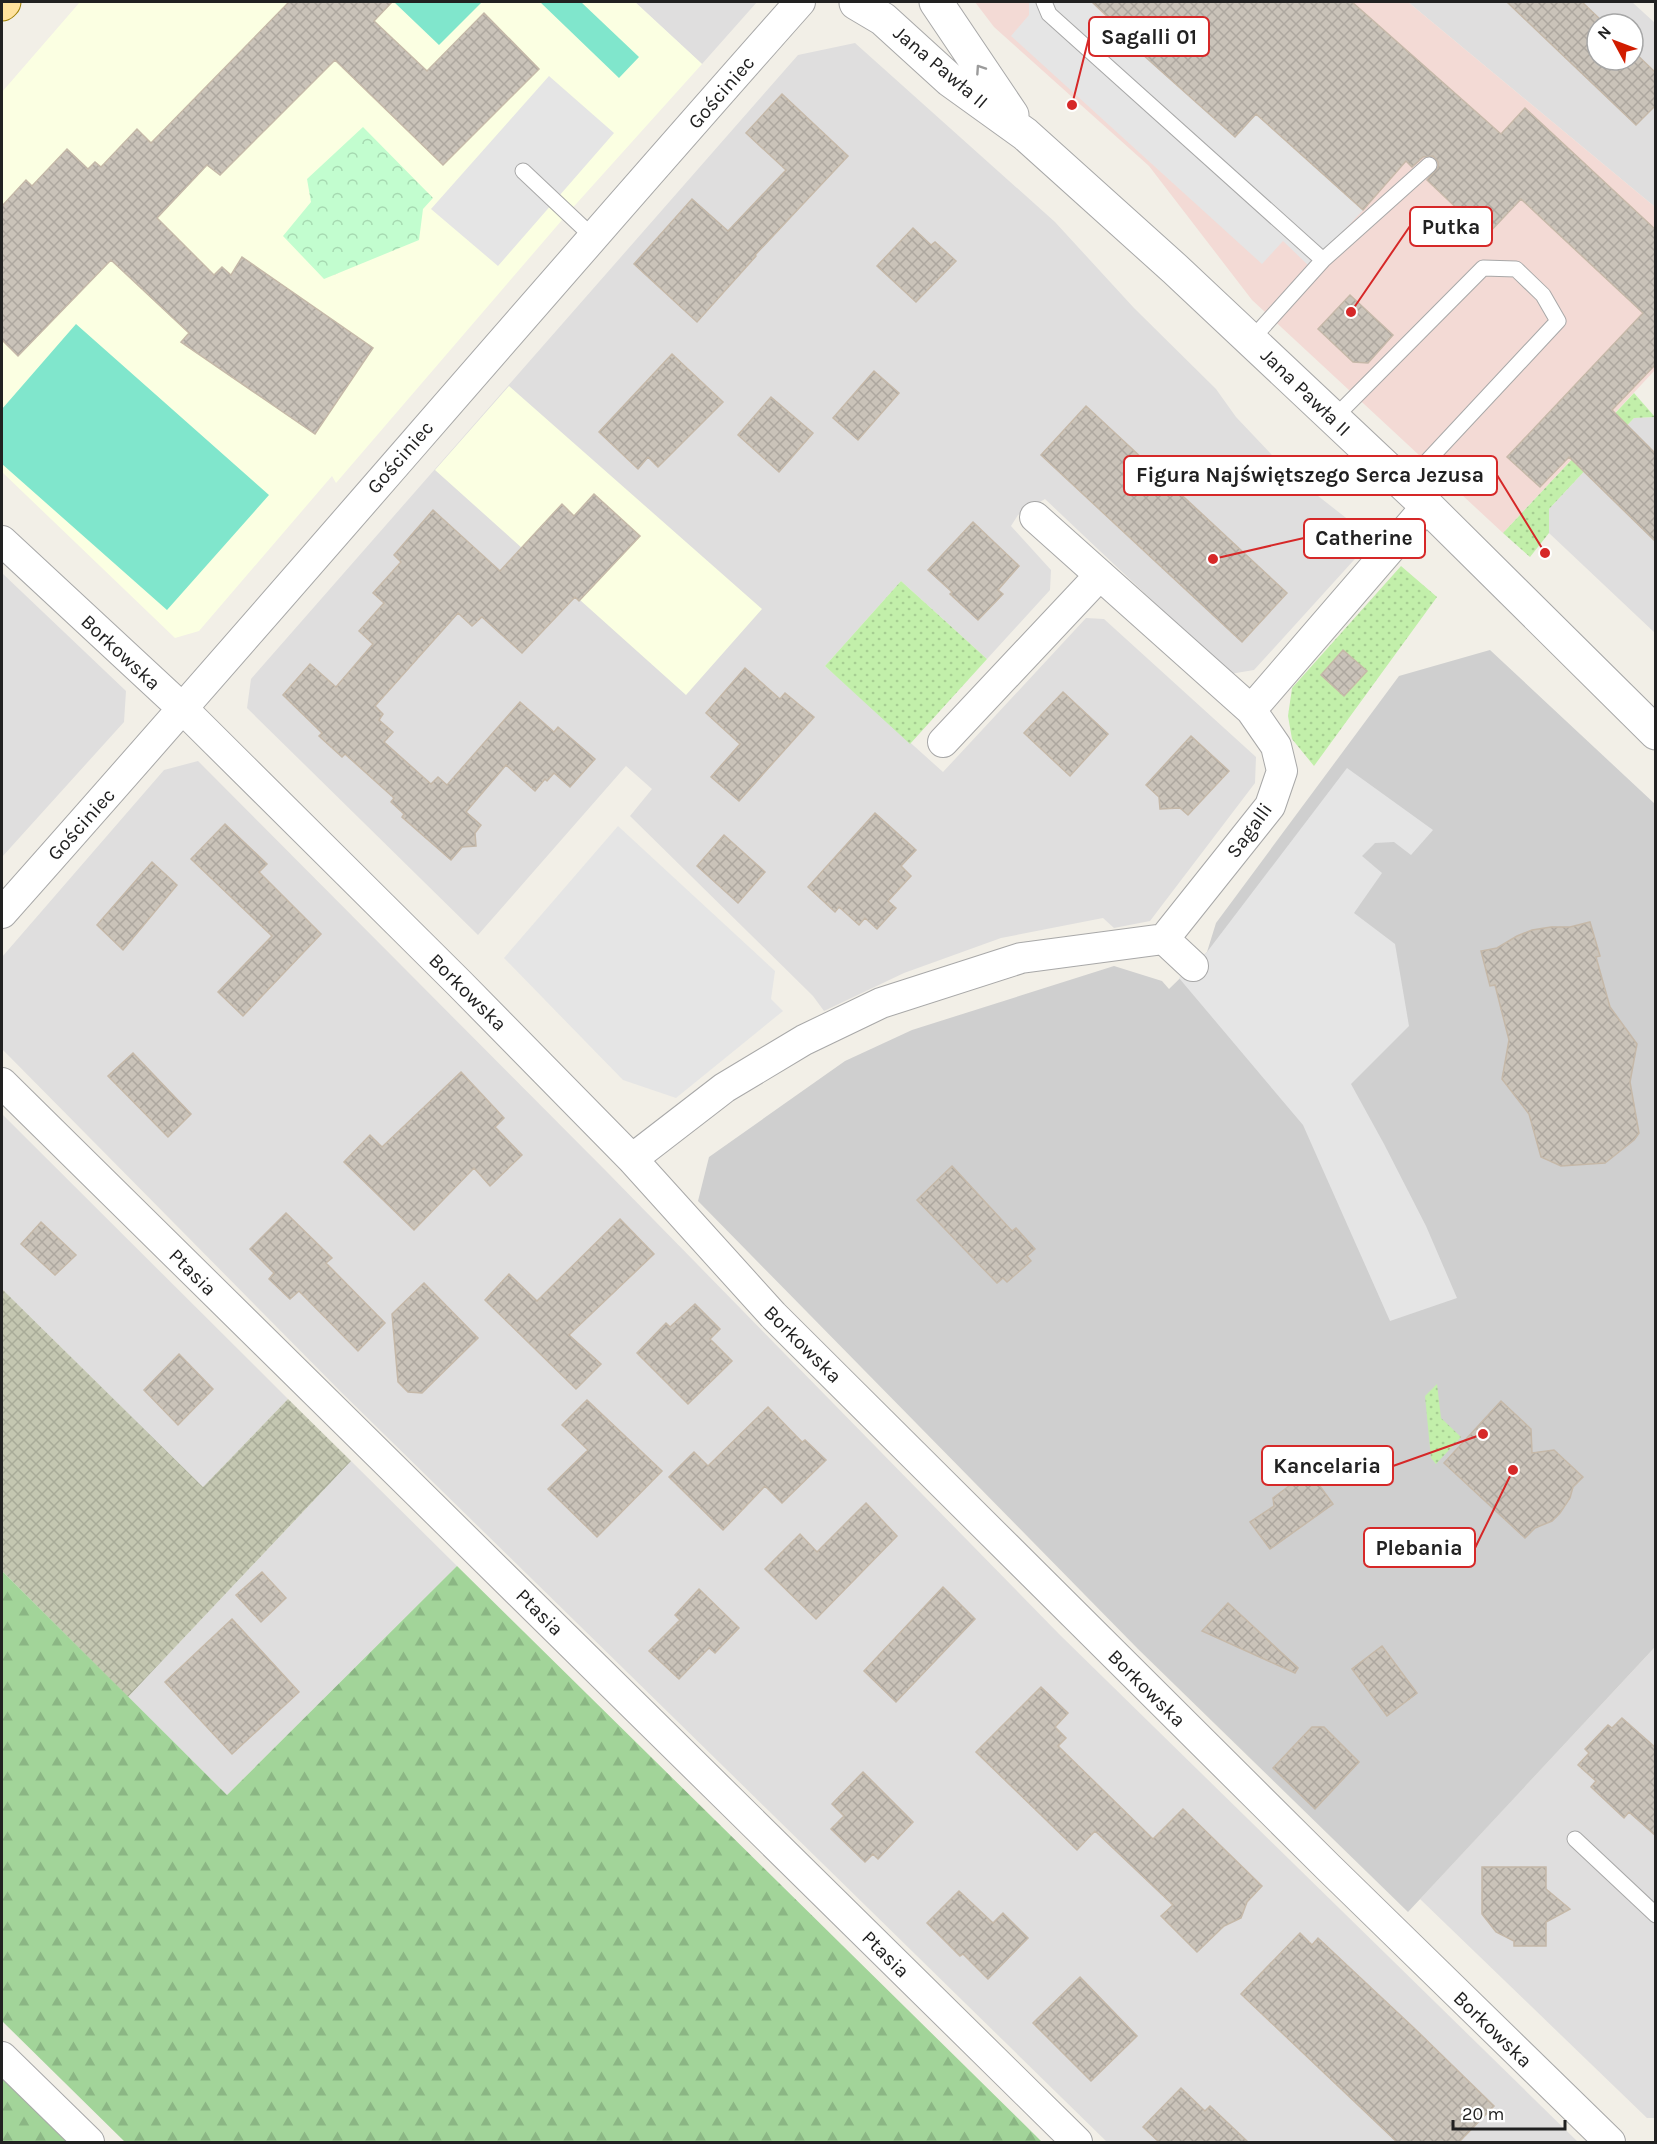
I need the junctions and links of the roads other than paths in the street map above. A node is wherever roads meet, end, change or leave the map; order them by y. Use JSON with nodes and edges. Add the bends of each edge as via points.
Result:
{"nodes":[{"id":1,"x":800,"y":2,"type":"edge"},
{"id":2,"x":856,"y":2,"type":"edge"},
{"id":3,"x":936,"y":2,"type":"edge"},
{"id":4,"x":1044,"y":2,"type":"edge"},
{"id":5,"x":1025,"y":134,"type":"junction"},
{"id":6,"x":1429,"y":165,"type":"dead end"},
{"id":7,"x":523,"y":171,"type":"dead end"},
{"id":8,"x":594,"y":238,"type":"junction"},
{"id":9,"x":1323,"y":260,"type":"junction"},
{"id":10,"x":1251,"y":340,"type":"junction"},
{"id":11,"x":1334,"y":418,"type":"junction"},
{"id":12,"x":1416,"y":496,"type":"junction"},
{"id":13,"x":1035,"y":517,"type":"dead end"},
{"id":14,"x":2,"y":541,"type":"edge"},
{"id":15,"x":1100,"y":575,"type":"junction"},
{"id":16,"x":183,"y":709,"type":"junction"},
{"id":17,"x":1251,"y":710,"type":"junction"},
{"id":18,"x":1656,"y":733,"type":"edge"},
{"id":19,"x":943,"y":741,"type":"dead end"},
{"id":20,"x":2,"y":913,"type":"edge"},
{"id":21,"x":1164,"y":939,"type":"junction"},
{"id":22,"x":1193,"y":966,"type":"dead end"},
{"id":23,"x":2,"y":1083,"type":"edge"},
{"id":24,"x":632,"y":1159,"type":"junction"},
{"id":25,"x":1575,"y":1839,"type":"dead end"},
{"id":26,"x":1656,"y":1915,"type":"edge"},
{"id":27,"x":2,"y":2056,"type":"edge"},
{"id":28,"x":89,"y":2142,"type":"edge"},
{"id":29,"x":1077,"y":2142,"type":"edge"},
{"id":30,"x":1610,"y":2142,"type":"edge"}],
"edges":[{"from":1,"to":8,"type":"street","name":"Gościniec"},
{"from":2,"to":5,"type":"street","name":"Jana Pawła II","via":[[883,19],[950,80]]},
{"from":5,"to":3,"type":"street","name":"Jana Pawła II","one_way":true},
{"from":4,"to":9,"type":"lane","via":[[1049,14]]},
{"from":5,"to":10,"type":"street","name":"Jana Pawła II"},
{"from":6,"to":9,"type":"lane"},
{"from":7,"to":8,"type":"lane"},
{"from":8,"to":16,"type":"street","name":"Gościniec"},
{"from":9,"to":10,"type":"lane"},
{"from":10,"to":11,"type":"street","name":"Jana Pawła II"},
{"from":11,"to":12,"type":"street","name":"Jana Pawła II"},
{"from":11,"to":12,"type":"lane","via":[[1483,268],[1516,269],[1543,295],[1558,321]]},
{"from":12,"to":17,"type":"street"},
{"from":12,"to":18,"type":"street","name":"Jana Pawła II"},
{"from":13,"to":15,"type":"street","name":"Sagalli"},
{"from":14,"to":16,"type":"street","name":"Borkowska"},
{"from":15,"to":17,"type":"street","name":"Sagalli"},
{"from":15,"to":19,"type":"street"},
{"from":16,"to":20,"type":"street","name":"Gościniec"},
{"from":16,"to":24,"type":"street","name":"Borkowska"},
{"from":17,"to":21,"type":"street","name":"Sagalli","via":[[1276,746],[1282,771],[1270,806]]},
{"from":21,"to":22,"type":"street"},
{"from":21,"to":24,"type":"street","via":[[1020,958],[881,1002],[804,1040],[724,1088]]},
{"from":23,"to":29,"type":"street","name":"Ptasia"},
{"from":24,"to":30,"type":"street","name":"Borkowska","via":[[773,1315]]},
{"from":25,"to":26,"type":"lane"},
{"from":27,"to":28,"type":"street"}]}
